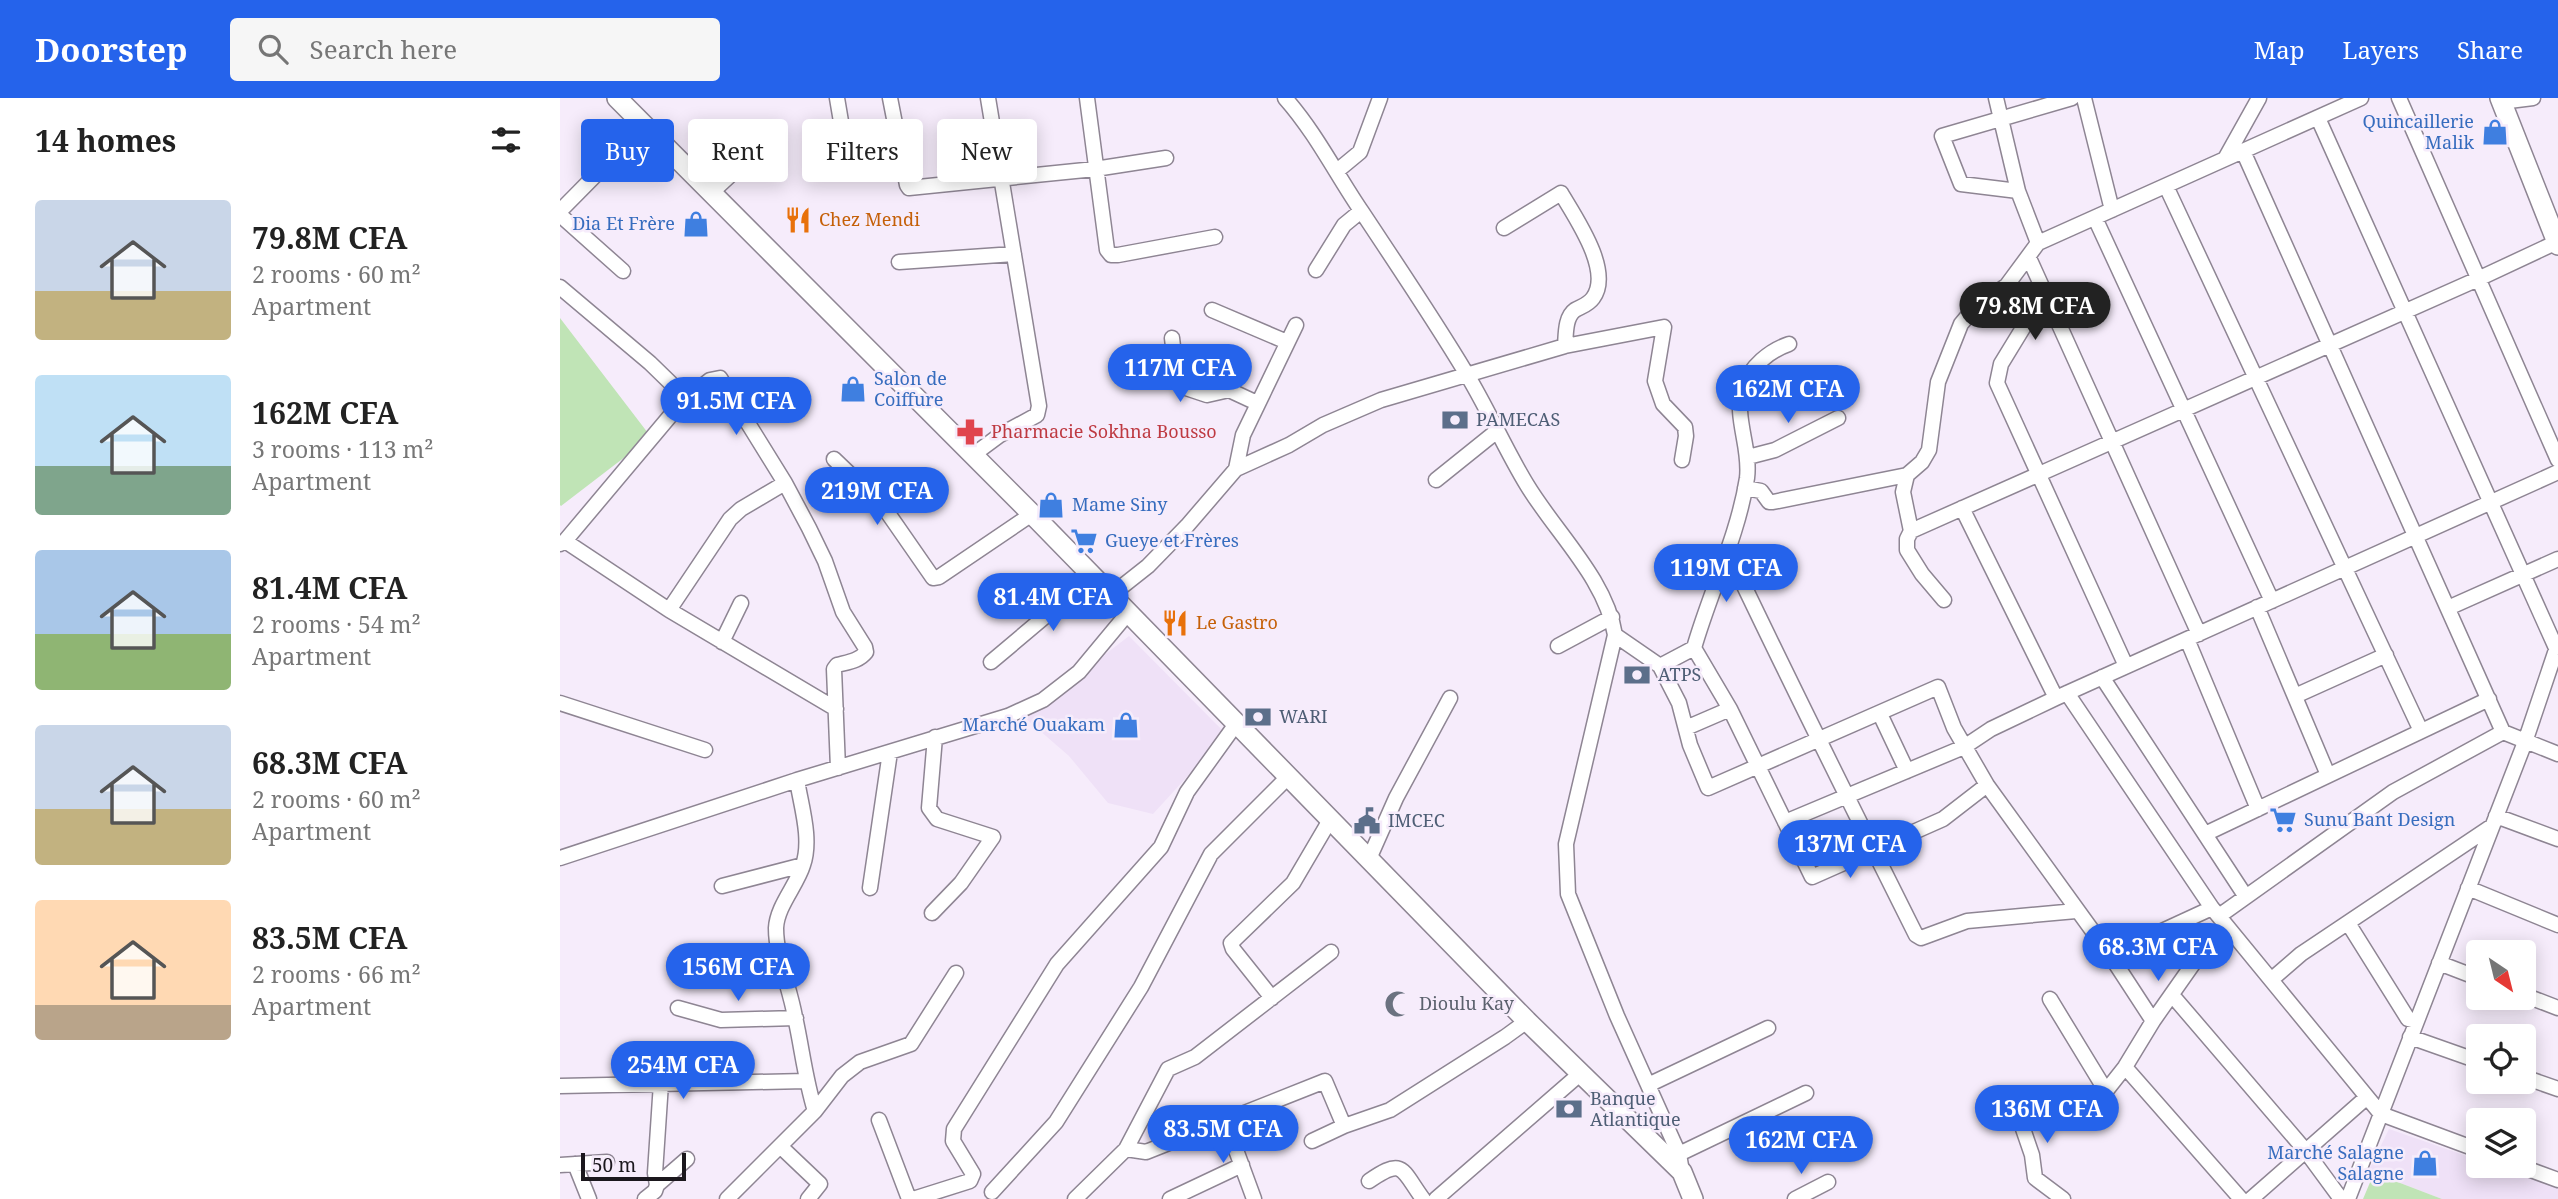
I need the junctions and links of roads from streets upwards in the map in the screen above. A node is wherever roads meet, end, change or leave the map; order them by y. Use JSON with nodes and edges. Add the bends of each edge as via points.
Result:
{"nodes":[{"id":1,"x":617,"y":98,"type":"edge"},
{"id":2,"x":837,"y":98,"type":"edge"},
{"id":3,"x":890,"y":98,"type":"edge"},
{"id":4,"x":988,"y":98,"type":"edge"},
{"id":5,"x":1087,"y":98,"type":"edge"},
{"id":6,"x":1284,"y":98,"type":"edge"},
{"id":7,"x":1380,"y":98,"type":"edge"},
{"id":8,"x":1996,"y":98,"type":"edge"},
{"id":9,"x":2072,"y":98,"type":"edge"},
{"id":10,"x":2084,"y":98,"type":"edge"},
{"id":11,"x":2259,"y":98,"type":"edge"},
{"id":12,"x":2361,"y":98,"type":"edge"},
{"id":13,"x":2399,"y":98,"type":"edge"},
{"id":14,"x":2533,"y":98,"type":"edge"},
{"id":15,"x":2500,"y":100,"type":"edge"},
{"id":16,"x":2318,"y":118,"type":"junction"},
{"id":17,"x":637,"y":119,"type":"edge"},
{"id":18,"x":841,"y":119,"type":"edge"},
{"id":19,"x":992,"y":119,"type":"edge"},
{"id":20,"x":2001,"y":119,"type":"junction"},
{"id":21,"x":2243,"y":151,"type":"junction"},
{"id":22,"x":674,"y":156,"type":"edge"},
{"id":23,"x":1166,"y":158,"type":"dead end"},
{"id":24,"x":2225,"y":159,"type":"junction"},
{"id":25,"x":1095,"y":169,"type":"junction"},
{"id":26,"x":1336,"y":171,"type":"junction"},
{"id":27,"x":1037,"y":175,"type":"edge"},
{"id":28,"x":590,"y":182,"type":"edge"},
{"id":29,"x":723,"y":182,"type":"edge"},
{"id":30,"x":971,"y":182,"type":"edge"},
{"id":31,"x":1002,"y":182,"type":"edge"},
{"id":32,"x":2166,"y":186,"type":"junction"},
{"id":33,"x":2018,"y":191,"type":"junction"},
{"id":34,"x":711,"y":193,"type":"junction"},
{"id":35,"x":2112,"y":210,"type":"junction"},
{"id":36,"x":1361,"y":211,"type":"junction"},
{"id":37,"x":560,"y":213,"type":"edge"},
{"id":38,"x":2095,"y":218,"type":"junction"},
{"id":39,"x":1504,"y":228,"type":"dead end"},
{"id":40,"x":1215,"y":237,"type":"dead end"},
{"id":41,"x":2038,"y":243,"type":"junction"},
{"id":42,"x":2558,"y":243,"type":"edge"},
{"id":43,"x":1014,"y":254,"type":"junction"},
{"id":44,"x":2028,"y":258,"type":"junction"},
{"id":45,"x":899,"y":262,"type":"dead end"},
{"id":46,"x":1315,"y":270,"type":"dead end"},
{"id":47,"x":623,"y":271,"type":"dead end"},
{"id":48,"x":2478,"y":279,"type":"junction"},
{"id":49,"x":560,"y":286,"type":"edge"},
{"id":50,"x":2045,"y":292,"type":"junction"},
{"id":51,"x":1212,"y":310,"type":"dead end"},
{"id":52,"x":2405,"y":312,"type":"junction"},
{"id":53,"x":1296,"y":325,"type":"dead end"},
{"id":54,"x":1172,"y":338,"type":"dead end"},
{"id":55,"x":1287,"y":342,"type":"junction"},
{"id":56,"x":1789,"y":344,"type":"dead end"},
{"id":57,"x":2330,"y":345,"type":"junction"},
{"id":58,"x":1565,"y":346,"type":"junction"},
{"id":59,"x":1467,"y":375,"type":"junction"},
{"id":60,"x":2256,"y":377,"type":"junction"},
{"id":61,"x":687,"y":399,"type":"junction"},
{"id":62,"x":1257,"y":403,"type":"junction"},
{"id":63,"x":2184,"y":410,"type":"junction"},
{"id":64,"x":1838,"y":418,"type":"dead end"},
{"id":65,"x":1497,"y":431,"type":"junction"},
{"id":66,"x":2112,"y":442,"type":"junction"},
{"id":67,"x":973,"y":455,"type":"junction"},
{"id":68,"x":1748,"y":457,"type":"junction"},
{"id":69,"x":834,"y":459,"type":"dead end"},
{"id":70,"x":1682,"y":460,"type":"dead end"},
{"id":71,"x":2558,"y":460,"type":"edge"},
{"id":72,"x":1236,"y":469,"type":"junction"},
{"id":73,"x":2558,"y":472,"type":"edge"},
{"id":74,"x":2038,"y":474,"type":"junction"},
{"id":75,"x":1908,"y":475,"type":"junction"},
{"id":76,"x":1436,"y":480,"type":"dead end"},
{"id":77,"x":785,"y":483,"type":"junction"},
{"id":78,"x":1745,"y":488,"type":"junction"},
{"id":79,"x":2491,"y":502,"type":"junction"},
{"id":80,"x":1962,"y":508,"type":"junction"},
{"id":81,"x":1032,"y":514,"type":"junction"},
{"id":82,"x":1911,"y":531,"type":"junction"},
{"id":83,"x":2416,"y":536,"type":"junction"},
{"id":84,"x":562,"y":542,"type":"edge"},
{"id":85,"x":1727,"y":550,"type":"junction"},
{"id":86,"x":2558,"y":559,"type":"edge"},
{"id":87,"x":2345,"y":568,"type":"junction"},
{"id":88,"x":2523,"y":574,"type":"junction"},
{"id":89,"x":1092,"y":577,"type":"junction"},
{"id":90,"x":1110,"y":596,"type":"junction"},
{"id":91,"x":1944,"y":600,"type":"dead end"},
{"id":92,"x":2272,"y":601,"type":"junction"},
{"id":93,"x":741,"y":603,"type":"dead end"},
{"id":94,"x":2258,"y":607,"type":"junction"},
{"id":95,"x":2448,"y":608,"type":"junction"},
{"id":96,"x":669,"y":611,"type":"junction"},
{"id":97,"x":1128,"y":613,"type":"junction"},
{"id":98,"x":1612,"y":617,"type":"junction"},
{"id":99,"x":1615,"y":635,"type":"junction"},
{"id":100,"x":2193,"y":636,"type":"junction"},
{"id":101,"x":722,"y":642,"type":"junction"},
{"id":102,"x":1558,"y":646,"type":"dead end"},
{"id":103,"x":2557,"y":646,"type":"edge"},
{"id":104,"x":1694,"y":648,"type":"junction"},
{"id":105,"x":2386,"y":655,"type":"junction"},
{"id":106,"x":991,"y":662,"type":"dead end"},
{"id":107,"x":1660,"y":666,"type":"junction"},
{"id":108,"x":2126,"y":666,"type":"junction"},
{"id":109,"x":2102,"y":677,"type":"junction"},
{"id":110,"x":2062,"y":696,"type":"junction"},
{"id":111,"x":2295,"y":696,"type":"junction"},
{"id":112,"x":1450,"y":698,"type":"dead end"},
{"id":113,"x":2489,"y":699,"type":"junction"},
{"id":114,"x":560,"y":703,"type":"edge"},
{"id":115,"x":836,"y":709,"type":"junction"},
{"id":116,"x":1731,"y":709,"type":"junction"},
{"id":117,"x":1880,"y":714,"type":"junction"},
{"id":118,"x":1236,"y":724,"type":"junction"},
{"id":119,"x":1686,"y":728,"type":"junction"},
{"id":120,"x":2421,"y":731,"type":"junction"},
{"id":121,"x":2503,"y":732,"type":"junction"},
{"id":122,"x":935,"y":737,"type":"junction"},
{"id":123,"x":1819,"y":741,"type":"junction"},
{"id":124,"x":2525,"y":742,"type":"junction"},
{"id":125,"x":1964,"y":747,"type":"junction"},
{"id":126,"x":705,"y":750,"type":"dead end"},
{"id":127,"x":890,"y":752,"type":"junction"},
{"id":128,"x":2558,"y":754,"type":"edge"},
{"id":129,"x":1759,"y":767,"type":"junction"},
{"id":130,"x":838,"y":768,"type":"junction"},
{"id":131,"x":1907,"y":771,"type":"junction"},
{"id":132,"x":2329,"y":775,"type":"junction"},
{"id":133,"x":1289,"y":776,"type":"junction"},
{"id":134,"x":797,"y":780,"type":"junction"},
{"id":135,"x":1987,"y":785,"type":"junction"},
{"id":136,"x":1847,"y":795,"type":"junction"},
{"id":137,"x":2258,"y":809,"type":"junction"},
{"id":138,"x":1330,"y":820,"type":"junction"},
{"id":139,"x":2494,"y":821,"type":"junction"},
{"id":140,"x":1786,"y":822,"type":"junction"},
{"id":141,"x":2205,"y":834,"type":"junction"},
{"id":142,"x":2558,"y":839,"type":"edge"},
{"id":143,"x":1874,"y":850,"type":"junction"},
{"id":144,"x":560,"y":858,"type":"edge"},
{"id":145,"x":1369,"y":859,"type":"junction"},
{"id":146,"x":803,"y":865,"type":"junction"},
{"id":147,"x":722,"y":886,"type":"dead end"},
{"id":148,"x":870,"y":888,"type":"dead end"},
{"id":149,"x":2468,"y":888,"type":"junction"},
{"id":150,"x":2246,"y":897,"type":"junction"},
{"id":151,"x":2076,"y":911,"type":"junction"},
{"id":152,"x":932,"y":913,"type":"dead end"},
{"id":153,"x":2219,"y":917,"type":"junction"},
{"id":154,"x":2348,"y":923,"type":"junction"},
{"id":155,"x":2558,"y":925,"type":"edge"},
{"id":156,"x":1331,"y":952,"type":"dead end"},
{"id":157,"x":2110,"y":955,"type":"junction"},
{"id":158,"x":2439,"y":963,"type":"junction"},
{"id":159,"x":956,"y":973,"type":"dead end"},
{"id":160,"x":2466,"y":973,"type":"edge"},
{"id":161,"x":2271,"y":980,"type":"junction"},
{"id":162,"x":2172,"y":995,"type":"junction"},
{"id":163,"x":1272,"y":998,"type":"junction"},
{"id":164,"x":2050,"y":999,"type":"dead end"},
{"id":165,"x":2536,"y":1000,"type":"edge"},
{"id":166,"x":678,"y":1008,"type":"dead end"},
{"id":167,"x":2558,"y":1008,"type":"edge"},
{"id":168,"x":796,"y":1018,"type":"junction"},
{"id":169,"x":1527,"y":1021,"type":"junction"},
{"id":170,"x":2153,"y":1021,"type":"junction"},
{"id":171,"x":2416,"y":1021,"type":"junction"},
{"id":172,"x":1768,"y":1028,"type":"dead end"},
{"id":173,"x":2410,"y":1037,"type":"junction"},
{"id":174,"x":2466,"y":1057,"type":"edge"},
{"id":175,"x":2125,"y":1067,"type":"junction"},
{"id":176,"x":1581,"y":1073,"type":"junction"},
{"id":177,"x":806,"y":1081,"type":"junction"},
{"id":178,"x":2536,"y":1081,"type":"edge"},
{"id":179,"x":661,"y":1083,"type":"junction"},
{"id":180,"x":1648,"y":1085,"type":"junction"},
{"id":181,"x":560,"y":1086,"type":"edge"},
{"id":182,"x":2558,"y":1089,"type":"edge"},
{"id":183,"x":2106,"y":1091,"type":"junction"},
{"id":184,"x":1806,"y":1093,"type":"dead end"},
{"id":185,"x":2367,"y":1097,"type":"junction"},
{"id":186,"x":815,"y":1111,"type":"junction"},
{"id":187,"x":2381,"y":1114,"type":"junction"},
{"id":188,"x":879,"y":1120,"type":"dead end"},
{"id":189,"x":1225,"y":1120,"type":"junction"},
{"id":190,"x":1344,"y":1126,"type":"junction"},
{"id":191,"x":1312,"y":1141,"type":"dead end"},
{"id":192,"x":780,"y":1146,"type":"junction"},
{"id":193,"x":2466,"y":1146,"type":"edge"},
{"id":194,"x":1126,"y":1149,"type":"junction"},
{"id":195,"x":2305,"y":1150,"type":"junction"},
{"id":196,"x":687,"y":1159,"type":"dead end"},
{"id":197,"x":607,"y":1162,"type":"dead end"},
{"id":198,"x":1680,"y":1163,"type":"junction"},
{"id":199,"x":575,"y":1164,"type":"junction"},
{"id":200,"x":560,"y":1165,"type":"edge"},
{"id":201,"x":1242,"y":1165,"type":"junction"},
{"id":202,"x":2536,"y":1172,"type":"edge"},
{"id":203,"x":2558,"y":1180,"type":"edge"},
{"id":204,"x":1369,"y":1181,"type":"dead end"},
{"id":205,"x":1828,"y":1182,"type":"dead end"},
{"id":206,"x":657,"y":1185,"type":"junction"},
{"id":207,"x":992,"y":1192,"type":"dead end"},
{"id":208,"x":589,"y":1199,"type":"edge"},
{"id":209,"x":645,"y":1199,"type":"edge"},
{"id":210,"x":727,"y":1199,"type":"edge"},
{"id":211,"x":808,"y":1199,"type":"edge"},
{"id":212,"x":911,"y":1199,"type":"edge"},
{"id":213,"x":1075,"y":1199,"type":"edge"},
{"id":214,"x":1170,"y":1199,"type":"edge"},
{"id":215,"x":1254,"y":1199,"type":"edge"},
{"id":216,"x":1423,"y":1199,"type":"edge"},
{"id":217,"x":1436,"y":1199,"type":"edge"},
{"id":218,"x":1692,"y":1199,"type":"edge"},
{"id":219,"x":1795,"y":1199,"type":"edge"},
{"id":220,"x":2063,"y":1199,"type":"edge"},
{"id":221,"x":2241,"y":1199,"type":"edge"},
{"id":222,"x":2251,"y":1199,"type":"edge"},
{"id":223,"x":2341,"y":1199,"type":"edge"},
{"id":224,"x":2348,"y":1199,"type":"edge"}],
"edges":[{"from":1,"to":17,"type":"street"},
{"from":2,"to":18,"type":"street"},
{"from":3,"to":30,"type":"street","via":[[906,185]]},
{"from":4,"to":19,"type":"street"},
{"from":5,"to":25,"type":"street"},
{"from":6,"to":26,"type":"street","via":[[1306,122]]},
{"from":7,"to":26,"type":"street","via":[[1360,152]]},
{"from":8,"to":20,"type":"street"},
{"from":9,"to":20,"type":"street"},
{"from":10,"to":35,"type":"street"},
{"from":11,"to":24,"type":"street"},
{"from":12,"to":16,"type":"street"},
{"from":13,"to":48,"type":"street"},
{"from":14,"to":15,"type":"street"},
{"from":15,"to":42,"type":"street"},
{"from":16,"to":21,"type":"street"},
{"from":16,"to":52,"type":"street"},
{"from":20,"to":33,"type":"street"},
{"from":20,"to":33,"type":"street","via":[[1942,136],[1962,184]]},
{"from":21,"to":24,"type":"street"},
{"from":21,"to":57,"type":"street"},
{"from":22,"to":34,"type":"street"},
{"from":23,"to":25,"type":"street"},
{"from":24,"to":32,"type":"street"},
{"from":25,"to":27,"type":"street"},
{"from":25,"to":40,"type":"street","via":[[1111,255]]},
{"from":26,"to":36,"type":"street"},
{"from":28,"to":37,"type":"street"},
{"from":29,"to":34,"type":"street"},
{"from":31,"to":43,"type":"street"},
{"from":32,"to":35,"type":"street"},
{"from":32,"to":60,"type":"street"},
{"from":33,"to":41,"type":"street"},
{"from":34,"to":67,"type":"street"},
{"from":35,"to":38,"type":"street"},
{"from":36,"to":46,"type":"street","via":[[1339,231]]},
{"from":36,"to":59,"type":"street"},
{"from":37,"to":47,"type":"street"},
{"from":38,"to":41,"type":"street"},
{"from":38,"to":63,"type":"street"},
{"from":39,"to":58,"type":"street","via":[[1561,193],[1587,238],[1599,274],[1597,292],[1588,304],[1573,311]]},
{"from":41,"to":44,"type":"street"},
{"from":42,"to":48,"type":"street"},
{"from":43,"to":45,"type":"street"},
{"from":43,"to":67,"type":"street","via":[[1039,406],[1037,415]]},
{"from":44,"to":50,"type":"street"},
{"from":44,"to":75,"type":"street","via":[[2007,285],[1961,324],[1938,382],[1929,450]]},
{"from":48,"to":52,"type":"street"},
{"from":48,"to":71,"type":"street"},
{"from":49,"to":61,"type":"street"},
{"from":50,"to":66,"type":"street"},
{"from":50,"to":74,"type":"street","via":[[2001,364],[1997,383]]},
{"from":51,"to":55,"type":"street"},
{"from":52,"to":57,"type":"street"},
{"from":52,"to":79,"type":"street"},
{"from":53,"to":55,"type":"street"},
{"from":54,"to":62,"type":"street","via":[[1177,380],[1183,387],[1207,395],[1229,390]]},
{"from":55,"to":62,"type":"street"},
{"from":56,"to":68,"type":"street","via":[[1764,357],[1744,386],[1740,404]]},
{"from":57,"to":60,"type":"street"},
{"from":57,"to":83,"type":"street"},
{"from":58,"to":59,"type":"street"},
{"from":58,"to":70,"type":"street","via":[[1664,327],[1655,381],[1663,404],[1685,427]]},
{"from":59,"to":65,"type":"street"},
{"from":59,"to":72,"type":"street","via":[[1358,409]]},
{"from":60,"to":63,"type":"street"},
{"from":60,"to":87,"type":"street"},
{"from":61,"to":77,"type":"street","via":[[710,380],[720,378]]},
{"from":61,"to":84,"type":"street"},
{"from":62,"to":72,"type":"street","via":[[1243,435]]},
{"from":63,"to":66,"type":"street"},
{"from":63,"to":92,"type":"street"},
{"from":64,"to":68,"type":"street","via":[[1775,450]]},
{"from":65,"to":76,"type":"street"},
{"from":65,"to":98,"type":"street"},
{"from":66,"to":74,"type":"street"},
{"from":66,"to":100,"type":"street"},
{"from":67,"to":81,"type":"street"},
{"from":68,"to":78,"type":"street"},
{"from":69,"to":81,"type":"street","via":[[883,506],[933,578]]},
{"from":72,"to":90,"type":"street","via":[[1187,526]]},
{"from":73,"to":79,"type":"street"},
{"from":74,"to":80,"type":"street"},
{"from":74,"to":108,"type":"street"},
{"from":75,"to":78,"type":"street","via":[[1773,502],[1761,491]]},
{"from":75,"to":82,"type":"street","via":[[1903,492]]},
{"from":77,"to":96,"type":"street","via":[[730,519]]},
{"from":77,"to":115,"type":"street","via":[[866,652],[834,669]]},
{"from":78,"to":85,"type":"street"},
{"from":79,"to":83,"type":"street"},
{"from":79,"to":88,"type":"street"},
{"from":80,"to":82,"type":"street"},
{"from":80,"to":110,"type":"street"},
{"from":81,"to":89,"type":"street"},
{"from":82,"to":91,"type":"street","via":[[1907,550]]},
{"from":83,"to":87,"type":"street"},
{"from":83,"to":95,"type":"street"},
{"from":84,"to":96,"type":"street"},
{"from":85,"to":104,"type":"street"},
{"from":85,"to":123,"type":"street"},
{"from":86,"to":88,"type":"street"},
{"from":87,"to":92,"type":"street"},
{"from":87,"to":105,"type":"street"},
{"from":88,"to":95,"type":"street"},
{"from":88,"to":103,"type":"street"},
{"from":89,"to":90,"type":"street"},
{"from":89,"to":106,"type":"street"},
{"from":90,"to":97,"type":"street"},
{"from":92,"to":94,"type":"street"},
{"from":93,"to":101,"type":"street"},
{"from":94,"to":100,"type":"street"},
{"from":94,"to":111,"type":"street"},
{"from":95,"to":113,"type":"street"},
{"from":96,"to":101,"type":"street"},
{"from":97,"to":118,"type":"street"},
{"from":97,"to":122,"type":"street","via":[[1080,673],[1043,701]]},
{"from":98,"to":99,"type":"street"},
{"from":98,"to":102,"type":"street"},
{"from":99,"to":107,"type":"street"},
{"from":99,"to":180,"type":"street","via":[[1566,844],[1568,894]]},
{"from":100,"to":108,"type":"street"},
{"from":100,"to":137,"type":"street"},
{"from":101,"to":115,"type":"street"},
{"from":103,"to":124,"type":"street"},
{"from":104,"to":107,"type":"street"},
{"from":104,"to":116,"type":"street"},
{"from":105,"to":111,"type":"street"},
{"from":105,"to":120,"type":"street"},
{"from":107,"to":119,"type":"street"},
{"from":108,"to":109,"type":"street"},
{"from":109,"to":110,"type":"street"},
{"from":109,"to":141,"type":"street"},
{"from":110,"to":125,"type":"street","via":[[1991,729]]},
{"from":110,"to":153,"type":"street"},
{"from":111,"to":132,"type":"street"},
{"from":112,"to":145,"type":"street"},
{"from":113,"to":120,"type":"street"},
{"from":113,"to":121,"type":"street"},
{"from":114,"to":126,"type":"street"},
{"from":115,"to":130,"type":"street"},
{"from":116,"to":119,"type":"street"},
{"from":116,"to":129,"type":"street"},
{"from":117,"to":123,"type":"street"},
{"from":117,"to":125,"type":"street","via":[[1938,687]]},
{"from":117,"to":131,"type":"street"},
{"from":118,"to":133,"type":"street"},
{"from":118,"to":212,"type":"street","via":[[1187,792],[1161,846],[1057,964],[954,1129],[953,1141],[973,1174],[970,1181]]},
{"from":119,"to":129,"type":"street","via":[[1709,788]]},
{"from":120,"to":132,"type":"street"},
{"from":121,"to":124,"type":"street"},
{"from":121,"to":150,"type":"street","via":[[2393,792]]},
{"from":122,"to":127,"type":"street"},
{"from":122,"to":152,"type":"street","via":[[931,813],[993,837],[961,883]]},
{"from":123,"to":129,"type":"street"},
{"from":123,"to":136,"type":"street"},
{"from":124,"to":128,"type":"street"},
{"from":124,"to":139,"type":"street"},
{"from":125,"to":131,"type":"street"},
{"from":125,"to":135,"type":"street"},
{"from":127,"to":130,"type":"street"},
{"from":127,"to":148,"type":"street"},
{"from":129,"to":140,"type":"street"},
{"from":130,"to":134,"type":"street"},
{"from":131,"to":136,"type":"street"},
{"from":132,"to":137,"type":"street"},
{"from":133,"to":138,"type":"street"},
{"from":133,"to":207,"type":"street","via":[[1211,853],[1141,987],[1055,1122]]},
{"from":134,"to":144,"type":"street"},
{"from":134,"to":146,"type":"street","via":[[807,845]]},
{"from":135,"to":143,"type":"street","via":[[1942,819]]},
{"from":135,"to":151,"type":"street"},
{"from":136,"to":140,"type":"street"},
{"from":136,"to":143,"type":"street"},
{"from":137,"to":141,"type":"street"},
{"from":138,"to":145,"type":"street"},
{"from":138,"to":163,"type":"street","via":[[1293,883],[1231,943]]},
{"from":139,"to":142,"type":"street"},
{"from":139,"to":149,"type":"street"},
{"from":139,"to":154,"type":"street"},
{"from":140,"to":143,"type":"street","via":[[1812,877]]},
{"from":141,"to":150,"type":"street"},
{"from":143,"to":151,"type":"street","via":[[1921,938],[1967,921]]},
{"from":145,"to":169,"type":"street"},
{"from":146,"to":147,"type":"street"},
{"from":146,"to":168,"type":"street","via":[[776,925]]},
{"from":149,"to":155,"type":"street"},
{"from":149,"to":158,"type":"street"},
{"from":150,"to":153,"type":"street"},
{"from":151,"to":157,"type":"street"},
{"from":153,"to":157,"type":"street"},
{"from":153,"to":161,"type":"street"},
{"from":153,"to":162,"type":"street"},
{"from":154,"to":161,"type":"street"},
{"from":154,"to":171,"type":"street","via":[[2408,1020]]},
{"from":156,"to":163,"type":"street"},
{"from":157,"to":170,"type":"street"},
{"from":158,"to":160,"type":"street"},
{"from":158,"to":171,"type":"street"},
{"from":159,"to":186,"type":"street","via":[[911,1044],[860,1062],[842,1076]]},
{"from":161,"to":185,"type":"street"},
{"from":162,"to":170,"type":"street"},
{"from":162,"to":195,"type":"street"},
{"from":163,"to":194,"type":"street","via":[[1195,1057],[1168,1069]]},
{"from":164,"to":183,"type":"street"},
{"from":165,"to":167,"type":"street"},
{"from":166,"to":168,"type":"street","via":[[721,1020]]},
{"from":168,"to":177,"type":"street"},
{"from":169,"to":176,"type":"street"},
{"from":169,"to":190,"type":"street","via":[[1390,1110]]},
{"from":170,"to":175,"type":"street"},
{"from":171,"to":173,"type":"street"},
{"from":172,"to":180,"type":"street"},
{"from":173,"to":174,"type":"street"},
{"from":173,"to":187,"type":"street"},
{"from":175,"to":183,"type":"street"},
{"from":175,"to":221,"type":"street"},
{"from":176,"to":198,"type":"street"},
{"from":176,"to":217,"type":"street"},
{"from":177,"to":179,"type":"street"},
{"from":177,"to":186,"type":"street"},
{"from":178,"to":182,"type":"street"},
{"from":179,"to":181,"type":"street"},
{"from":179,"to":206,"type":"street"},
{"from":180,"to":198,"type":"street"},
{"from":183,"to":220,"type":"street","via":[[2020,1120],[2035,1178]]},
{"from":184,"to":198,"type":"street"},
{"from":185,"to":187,"type":"street"},
{"from":185,"to":195,"type":"street"},
{"from":186,"to":192,"type":"street"},
{"from":187,"to":193,"type":"street"},
{"from":187,"to":224,"type":"street"},
{"from":188,"to":212,"type":"street"},
{"from":189,"to":190,"type":"street","via":[[1325,1082]]},
{"from":189,"to":194,"type":"street","via":[[1146,1152]]},
{"from":189,"to":201,"type":"street"},
{"from":190,"to":191,"type":"street"},
{"from":192,"to":210,"type":"street"},
{"from":192,"to":211,"type":"street","via":[[820,1184]]},
{"from":194,"to":213,"type":"street"},
{"from":195,"to":222,"type":"street"},
{"from":195,"to":223,"type":"street"},
{"from":196,"to":206,"type":"street"},
{"from":197,"to":199,"type":"street"},
{"from":198,"to":218,"type":"street"},
{"from":199,"to":200,"type":"street"},
{"from":199,"to":208,"type":"street"},
{"from":201,"to":214,"type":"street"},
{"from":201,"to":215,"type":"street"},
{"from":202,"to":203,"type":"street"},
{"from":204,"to":216,"type":"street","via":[[1395,1167]]},
{"from":205,"to":219,"type":"street"},
{"from":206,"to":209,"type":"street"}]}
